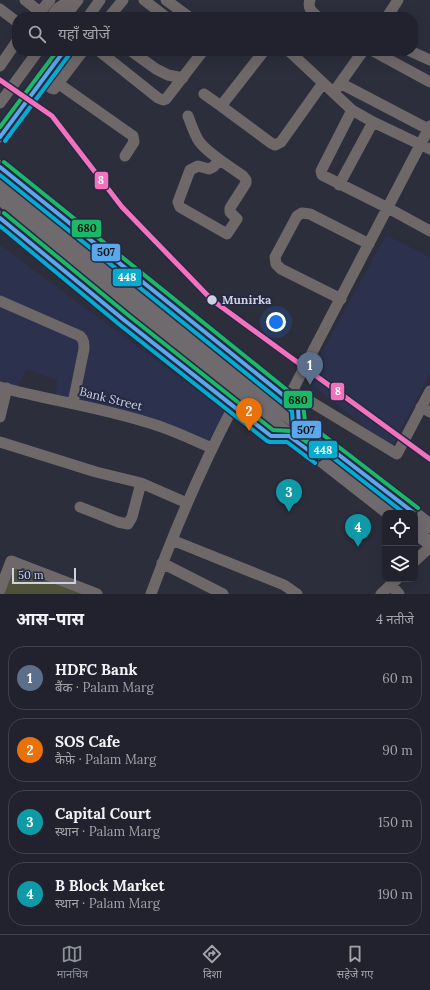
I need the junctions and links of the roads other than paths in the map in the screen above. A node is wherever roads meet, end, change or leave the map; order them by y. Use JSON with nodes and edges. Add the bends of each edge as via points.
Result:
{"nodes":[{"id":1,"x":25,"y":0,"type":"edge"},
{"id":2,"x":50,"y":0,"type":"edge"},
{"id":3,"x":70,"y":0,"type":"edge"},
{"id":4,"x":78,"y":0,"type":"edge"},
{"id":5,"x":100,"y":0,"type":"edge"},
{"id":6,"x":123,"y":0,"type":"edge"},
{"id":7,"x":144,"y":0,"type":"edge"},
{"id":8,"x":166,"y":0,"type":"edge"},
{"id":9,"x":310,"y":0,"type":"edge"},
{"id":10,"x":398,"y":0,"type":"edge"},
{"id":11,"x":0,"y":9,"type":"edge"},
{"id":12,"x":36,"y":12,"type":"edge"},
{"id":13,"x":40,"y":12,"type":"edge"},
{"id":14,"x":55,"y":12,"type":"edge"},
{"id":15,"x":69,"y":12,"type":"edge"},
{"id":16,"x":92,"y":12,"type":"edge"},
{"id":17,"x":113,"y":12,"type":"edge"},
{"id":18,"x":160,"y":12,"type":"edge"},
{"id":19,"x":182,"y":12,"type":"edge"},
{"id":20,"x":313,"y":12,"type":"edge"},
{"id":21,"x":390,"y":12,"type":"edge"},
{"id":22,"x":12,"y":18,"type":"edge"},
{"id":23,"x":12,"y":48,"type":"edge"},
{"id":24,"x":418,"y":55,"type":"edge"},
{"id":25,"x":30,"y":56,"type":"edge"},
{"id":26,"x":34,"y":56,"type":"edge"},
{"id":27,"x":60,"y":56,"type":"edge"},
{"id":28,"x":80,"y":56,"type":"edge"},
{"id":29,"x":105,"y":56,"type":"edge"},
{"id":30,"x":138,"y":56,"type":"edge"},
{"id":31,"x":199,"y":56,"type":"edge"},
{"id":32,"x":260,"y":56,"type":"edge"},
{"id":33,"x":294,"y":56,"type":"edge"},
{"id":34,"x":358,"y":56,"type":"edge"},
{"id":35,"x":381,"y":56,"type":"edge"},
{"id":36,"x":430,"y":60,"type":"edge"},
{"id":37,"x":0,"y":64,"type":"edge"},
{"id":38,"x":27,"y":66,"type":"junction"},
{"id":39,"x":183,"y":78,"type":"junction"},
{"id":40,"x":42,"y":81,"type":"junction"},
{"id":41,"x":430,"y":82,"type":"edge"},
{"id":42,"x":323,"y":83,"type":"junction"},
{"id":43,"x":340,"y":83,"type":"junction"},
{"id":44,"x":60,"y":84,"type":"junction"},
{"id":45,"x":333,"y":92,"type":"junction"},
{"id":46,"x":204,"y":94,"type":"dead end"},
{"id":47,"x":0,"y":103,"type":"edge"},
{"id":48,"x":221,"y":106,"type":"junction"},
{"id":49,"x":352,"y":110,"type":"junction"},
{"id":50,"x":188,"y":116,"type":"dead end"},
{"id":51,"x":373,"y":122,"type":"junction"},
{"id":52,"x":430,"y":128,"type":"edge"},
{"id":53,"x":0,"y":137,"type":"edge"},
{"id":54,"x":425,"y":147,"type":"edge"},
{"id":55,"x":125,"y":156,"type":"dead end"},
{"id":56,"x":220,"y":160,"type":"junction"},
{"id":57,"x":0,"y":167,"type":"edge"},
{"id":58,"x":0,"y":182,"type":"edge"},
{"id":59,"x":339,"y":185,"type":"junction"},
{"id":60,"x":30,"y":192,"type":"junction"},
{"id":61,"x":0,"y":198,"type":"edge"},
{"id":62,"x":388,"y":208,"type":"junction"},
{"id":63,"x":1,"y":222,"type":"edge"},
{"id":64,"x":430,"y":231,"type":"edge"},
{"id":65,"x":369,"y":244,"type":"junction"},
{"id":66,"x":341,"y":299,"type":"junction"},
{"id":67,"x":0,"y":301,"type":"edge"},
{"id":68,"x":3,"y":388,"type":"edge"},
{"id":69,"x":430,"y":391,"type":"edge"},
{"id":70,"x":290,"y":395,"type":"junction"},
{"id":71,"x":254,"y":398,"type":"junction"},
{"id":72,"x":73,"y":403,"type":"junction"},
{"id":73,"x":234,"y":405,"type":"junction"},
{"id":74,"x":425,"y":409,"type":"edge"},
{"id":75,"x":0,"y":417,"type":"edge"},
{"id":76,"x":299,"y":424,"type":"junction"},
{"id":77,"x":289,"y":436,"type":"junction"},
{"id":78,"x":0,"y":442,"type":"edge"},
{"id":79,"x":212,"y":448,"type":"junction"},
{"id":80,"x":141,"y":483,"type":"junction"},
{"id":81,"x":187,"y":503,"type":"junction"},
{"id":82,"x":80,"y":507,"type":"dead end"},
{"id":83,"x":385,"y":510,"type":"edge"},
{"id":84,"x":410,"y":510,"type":"edge"},
{"id":85,"x":418,"y":516,"type":"edge"},
{"id":86,"x":430,"y":526,"type":"edge"},
{"id":87,"x":418,"y":534,"type":"edge"},
{"id":88,"x":172,"y":540,"type":"junction"},
{"id":89,"x":430,"y":543,"type":"edge"},
{"id":90,"x":430,"y":546,"type":"edge"},
{"id":91,"x":418,"y":558,"type":"edge"},
{"id":92,"x":162,"y":563,"type":"junction"},
{"id":93,"x":394,"y":582,"type":"edge"},
{"id":94,"x":0,"y":590,"type":"edge"},
{"id":95,"x":97,"y":594,"type":"edge"},
{"id":96,"x":151,"y":594,"type":"edge"},
{"id":97,"x":223,"y":594,"type":"edge"},
{"id":98,"x":297,"y":594,"type":"edge"},
{"id":99,"x":381,"y":594,"type":"edge"},
{"id":100,"x":399,"y":594,"type":"edge"}],
"edges":[{"from":1,"to":12,"type":"street"},
{"from":2,"to":13,"type":"street"},
{"from":3,"to":14,"type":"street"},
{"from":4,"to":15,"type":"street"},
{"from":5,"to":16,"type":"street"},
{"from":6,"to":17,"type":"street"},
{"from":7,"to":18,"type":"street"},
{"from":8,"to":19,"type":"street"},
{"from":9,"to":20,"type":"street","via":[[308,5]]},
{"from":10,"to":21,"type":"street"},
{"from":11,"to":22,"type":"street"},
{"from":23,"to":37,"type":"street"},
{"from":24,"to":36,"type":"street"},
{"from":25,"to":38,"type":"street"},
{"from":26,"to":38,"type":"street"},
{"from":27,"to":40,"type":"street"},
{"from":28,"to":44,"type":"street"},
{"from":29,"to":39,"type":"street","via":[[161,100],[166,99]]},
{"from":30,"to":39,"type":"street","via":[[168,75]]},
{"from":31,"to":39,"type":"street"},
{"from":32,"to":48,"type":"street"},
{"from":33,"to":42,"type":"street"},
{"from":34,"to":43,"type":"street"},
{"from":35,"to":41,"type":"street"},
{"from":38,"to":47,"type":"street"},
{"from":40,"to":44,"type":"street","via":[[53,90]]},
{"from":40,"to":53,"type":"street"},
{"from":42,"to":45,"type":"street"},
{"from":42,"to":48,"type":"street","via":[[278,144],[270,143]]},
{"from":43,"to":45,"type":"street"},
{"from":43,"to":52,"type":"street"},
{"from":44,"to":55,"type":"street","via":[[133,136],[134,142]]},
{"from":45,"to":49,"type":"street"},
{"from":46,"to":48,"type":"street"},
{"from":49,"to":51,"type":"street"},
{"from":49,"to":59,"type":"street","via":[[321,171],[323,176]]},
{"from":50,"to":56,"type":"street","via":[[200,145]]},
{"from":51,"to":54,"type":"street"},
{"from":51,"to":59,"type":"street"},
{"from":52,"to":54,"type":"street"},
{"from":54,"to":62,"type":"street"},
{"from":56,"to":56,"type":"street","via":[[246,180],[230,209],[237,219],[227,234],[180,207],[178,202],[190,170],[198,166],[209,169]]},
{"from":57,"to":60,"type":"main road"},
{"from":58,"to":71,"type":"main road","via":[[221,366]]},
{"from":59,"to":62,"type":"street"},
{"from":60,"to":63,"type":"main road","via":[[14,193],[7,198],[3,205]]},
{"from":60,"to":70,"type":"main road"},
{"from":61,"to":71,"type":"main road","via":[[208,371]]},
{"from":62,"to":64,"type":"street"},
{"from":62,"to":65,"type":"street"},
{"from":63,"to":73,"type":"main road"},
{"from":65,"to":66,"type":"street"},
{"from":65,"to":66,"type":"street","via":[[310,214],[302,213],[297,216],[275,257],[276,264],[281,269]]},
{"from":66,"to":70,"type":"street"},
{"from":67,"to":72,"type":"street","via":[[83,339],[84,349]]},
{"from":68,"to":72,"type":"street","name":"Bank Street"},
{"from":68,"to":75,"type":"street"},
{"from":69,"to":74,"type":"street"},
{"from":70,"to":74,"type":"street","via":[[397,454]]},
{"from":70,"to":76,"type":"main road","via":[[298,408]]},
{"from":71,"to":76,"type":"main road"},
{"from":71,"to":77,"type":"main road"},
{"from":72,"to":79,"type":"street","name":"Bank Street","via":[[146,422]]},
{"from":73,"to":77,"type":"main road","via":[[271,436]]},
{"from":73,"to":79,"type":"street"},
{"from":76,"to":84,"type":"main road"},
{"from":77,"to":83,"type":"main road"},
{"from":78,"to":80,"type":"street","via":[[96,472]]},
{"from":79,"to":81,"type":"street"},
{"from":80,"to":81,"type":"street"},
{"from":80,"to":82,"type":"street","via":[[128,524]]},
{"from":81,"to":88,"type":"street"},
{"from":85,"to":86,"type":"main road"},
{"from":87,"to":89,"type":"main road"},
{"from":88,"to":92,"type":"street"},
{"from":88,"to":98,"type":"street","via":[[284,585]]},
{"from":90,"to":91,"type":"street"},
{"from":92,"to":96,"type":"street"},
{"from":92,"to":97,"type":"street"},
{"from":93,"to":99,"type":"street"},
{"from":93,"to":100,"type":"street"},
{"from":94,"to":95,"type":"street","via":[[11,561]]}]}
